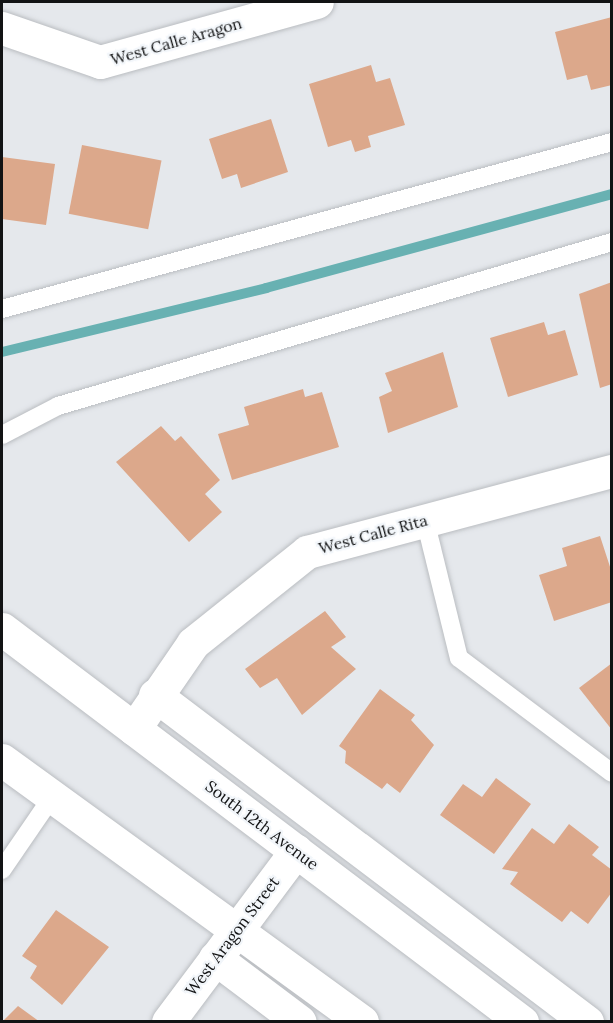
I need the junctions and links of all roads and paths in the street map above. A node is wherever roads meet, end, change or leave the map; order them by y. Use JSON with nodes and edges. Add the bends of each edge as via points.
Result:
{"nodes":[{"id":1,"x":318,"y":2,"type":"edge"},
{"id":2,"x":2,"y":28,"type":"edge"},
{"id":3,"x":612,"y":142,"type":"edge"},
{"id":4,"x":612,"y":242,"type":"edge"},
{"id":5,"x":2,"y":309,"type":"edge"},
{"id":6,"x":2,"y":435,"type":"edge"},
{"id":7,"x":612,"y":471,"type":"edge"},
{"id":8,"x":425,"y":520,"type":"junction"},
{"id":9,"x":2,"y":629,"type":"edge"},
{"id":10,"x":155,"y":695,"type":"junction"},
{"id":11,"x":134,"y":729,"type":"junction"},
{"id":12,"x":2,"y":760,"type":"edge"},
{"id":13,"x":612,"y":773,"type":"edge"},
{"id":14,"x":52,"y":797,"type":"junction"},
{"id":15,"x":296,"y":851,"type":"junction"},
{"id":16,"x":2,"y":870,"type":"edge"},
{"id":17,"x":224,"y":945,"type":"junction"},
{"id":18,"x":168,"y":1022,"type":"edge"},
{"id":19,"x":300,"y":1022,"type":"edge"},
{"id":20,"x":362,"y":1022,"type":"edge"},
{"id":21,"x":522,"y":1022,"type":"edge"},
{"id":22,"x":587,"y":1022,"type":"edge"}],
"edges":[{"from":1,"to":2,"type":"street","name":"West Calle Aragon","via":[[100,62]]},
{"from":3,"to":5,"type":"lane"},
{"from":4,"to":6,"type":"lane","via":[[58,406]]},
{"from":7,"to":8,"type":"street","name":"West Calle Rita"},
{"from":8,"to":10,"type":"street","name":"West Calle Rita","via":[[307,552],[193,643]]},
{"from":8,"to":13,"type":"lane","via":[[459,658]]},
{"from":9,"to":11,"type":"street","name":"South 12th Avenue"},
{"from":10,"to":11,"type":"street","name":"West Calle Rita"},
{"from":10,"to":22,"type":"street"},
{"from":11,"to":15,"type":"street","name":"South 12th Avenue"},
{"from":12,"to":14,"type":"street"},
{"from":14,"to":16,"type":"lane"},
{"from":14,"to":17,"type":"street"},
{"from":15,"to":17,"type":"street","name":"West Aragon Street"},
{"from":15,"to":21,"type":"street","name":"South 12th Avenue"},
{"from":17,"to":18,"type":"street","name":"West Aragon Street"},
{"from":17,"to":19,"type":"street"},
{"from":17,"to":20,"type":"street"}]}
